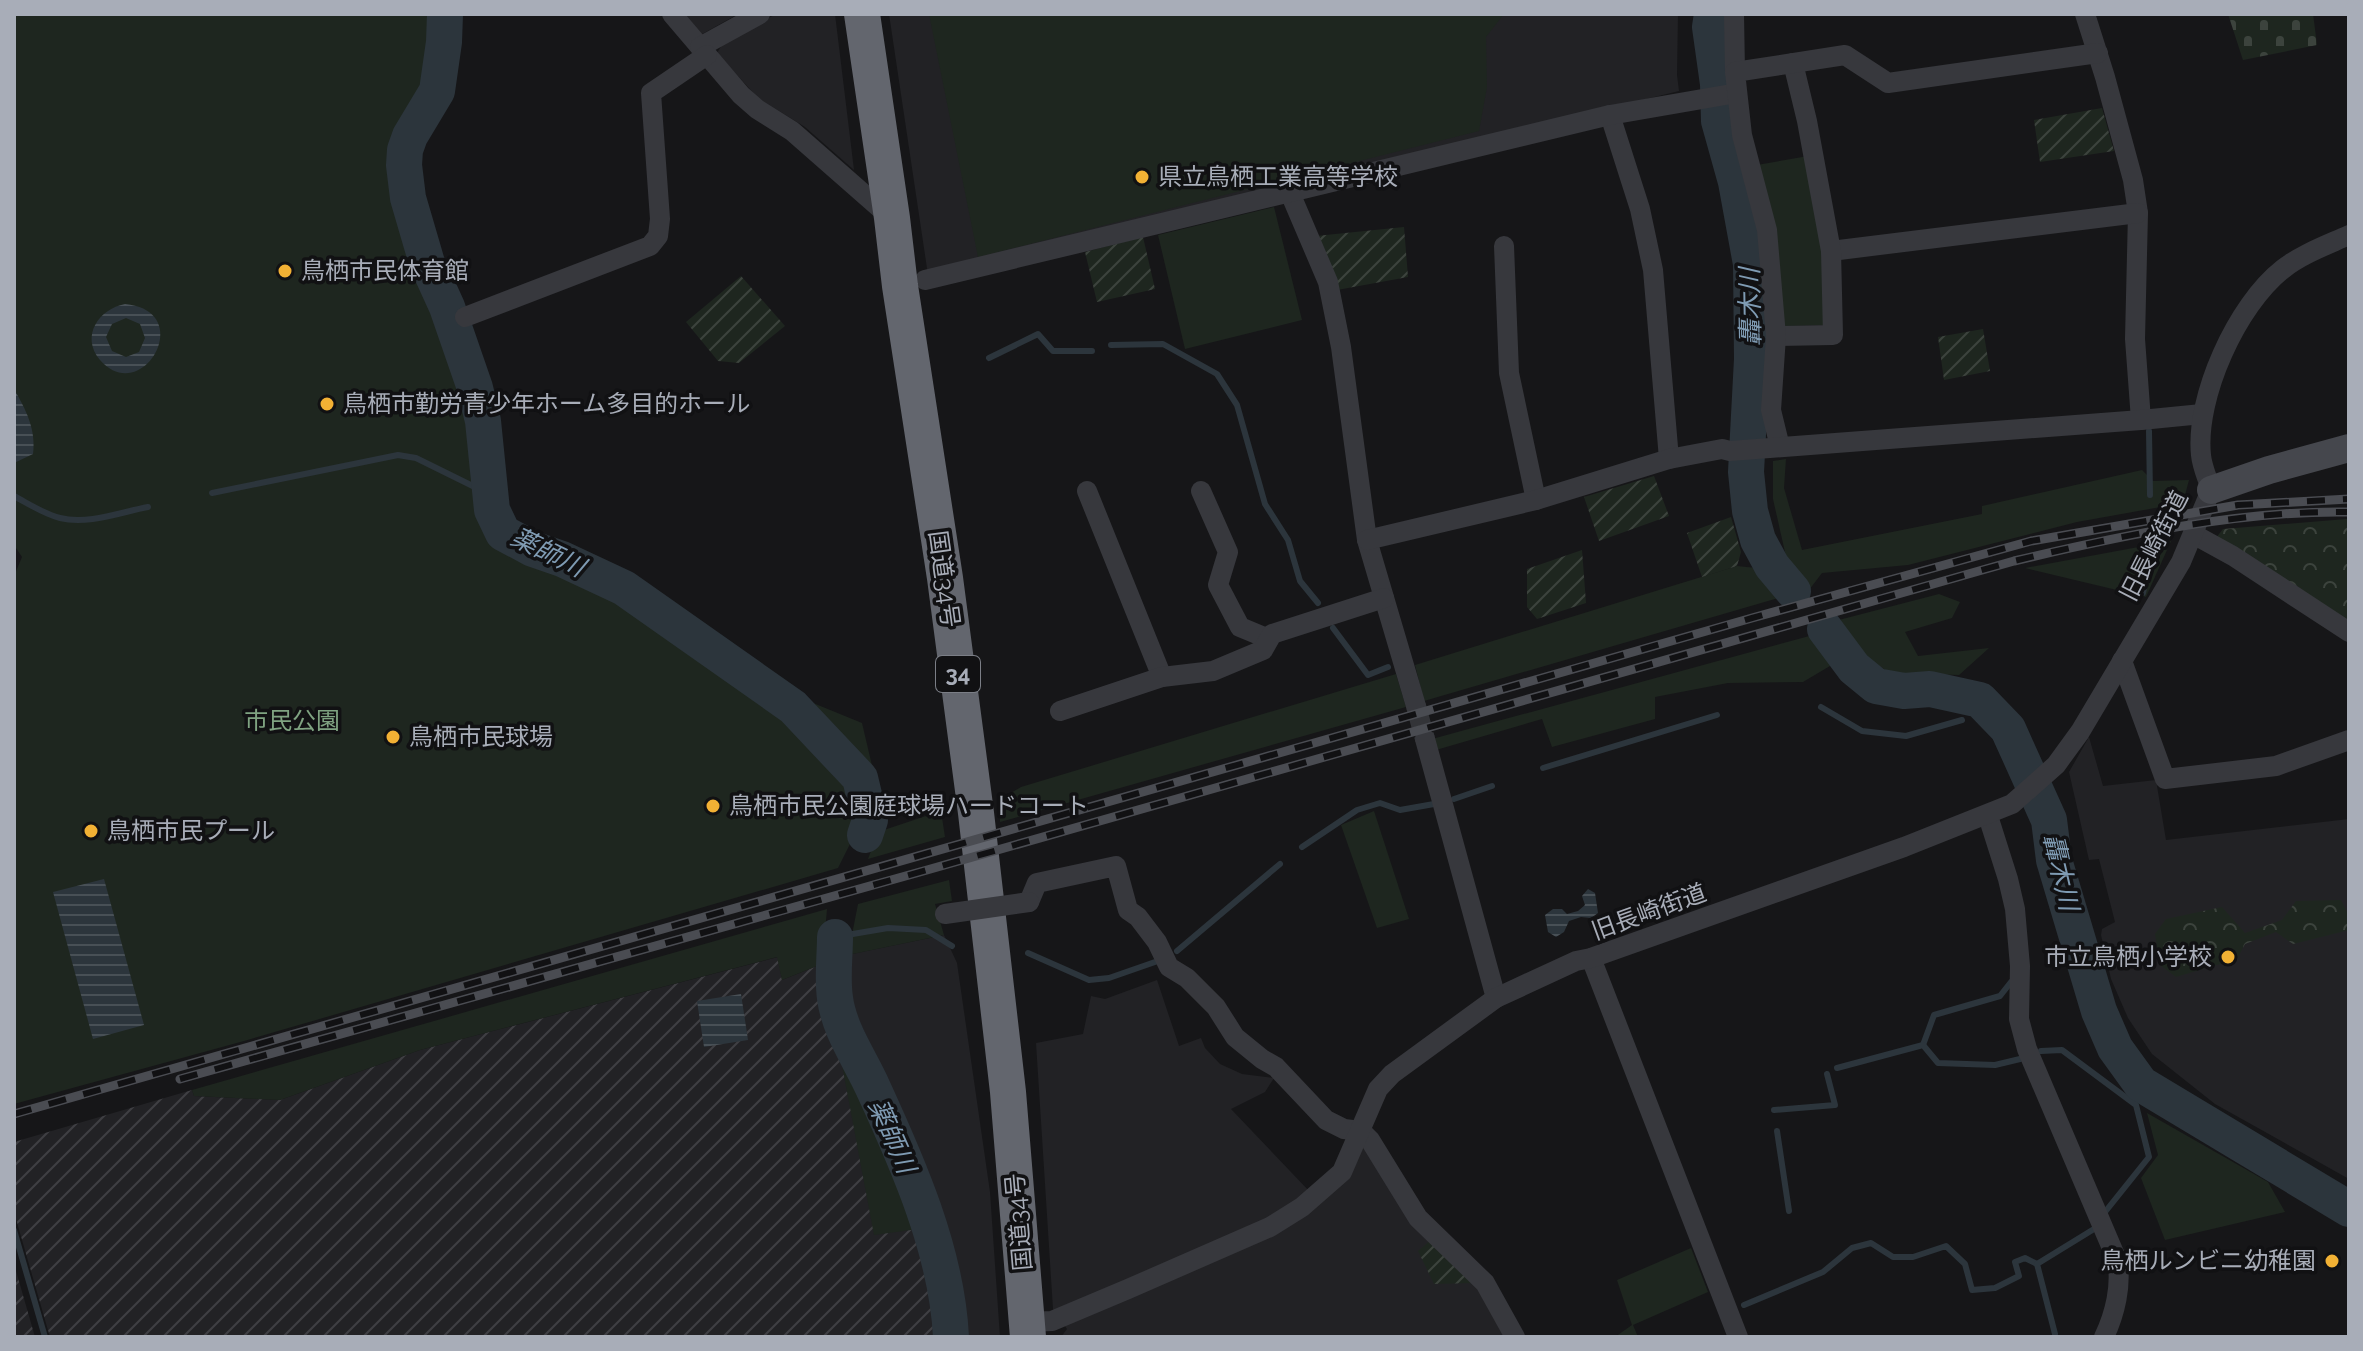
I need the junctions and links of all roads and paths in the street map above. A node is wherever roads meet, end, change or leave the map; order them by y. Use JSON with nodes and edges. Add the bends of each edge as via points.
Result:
{"nodes":[{"id":1,"x":672,"y":14,"type":"edge"},
{"id":2,"x":760,"y":14,"type":"edge"},
{"id":3,"x":862,"y":14,"type":"edge"},
{"id":4,"x":1734,"y":14,"type":"edge"},
{"id":5,"x":2085,"y":14,"type":"edge"},
{"id":6,"x":704,"y":51,"type":"junction"},
{"id":7,"x":2098,"y":53,"type":"junction"},
{"id":8,"x":1793,"y":63,"type":"junction"},
{"id":9,"x":1736,"y":82,"type":"junction"},
{"id":10,"x":1610,"y":115,"type":"junction"},
{"id":11,"x":1290,"y":193,"type":"junction"},
{"id":12,"x":2138,"y":213,"type":"junction"},
{"id":13,"x":892,"y":218,"type":"junction"},
{"id":14,"x":2349,"y":235,"type":"edge"},
{"id":15,"x":1504,"y":246,"type":"dead end"},
{"id":16,"x":1831,"y":251,"type":"junction"},
{"id":17,"x":925,"y":280,"type":"dead end"},
{"id":18,"x":465,"y":317,"type":"dead end"},
{"id":19,"x":1776,"y":336,"type":"junction"},
{"id":20,"x":2202,"y":414,"type":"junction"},
{"id":21,"x":2141,"y":420,"type":"junction"},
{"id":22,"x":1780,"y":447,"type":"junction"},
{"id":23,"x":2349,"y":448,"type":"edge"},
{"id":24,"x":1669,"y":459,"type":"junction"},
{"id":25,"x":2211,"y":490,"type":"junction"},
{"id":26,"x":1087,"y":491,"type":"dead end"},
{"id":27,"x":1201,"y":491,"type":"dead end"},
{"id":28,"x":1536,"y":500,"type":"junction"},
{"id":29,"x":2193,"y":534,"type":"junction"},
{"id":30,"x":1367,"y":540,"type":"junction"},
{"id":31,"x":1384,"y":598,"type":"junction"},
{"id":32,"x":2349,"y":632,"type":"edge"},
{"id":33,"x":1269,"y":639,"type":"junction"},
{"id":34,"x":2122,"y":661,"type":"junction"},
{"id":35,"x":1162,"y":677,"type":"junction"},
{"id":36,"x":1416,"y":706,"type":"tunnel mouth"},
{"id":37,"x":1060,"y":711,"type":"dead end"},
{"id":38,"x":1425,"y":739,"type":"tunnel mouth"},
{"id":39,"x":2349,"y":740,"type":"edge"},
{"id":40,"x":1988,"y":816,"type":"junction"},
{"id":41,"x":945,"y":914,"type":"dead end"},
{"id":42,"x":1591,"y":958,"type":"junction"},
{"id":43,"x":1496,"y":998,"type":"junction"},
{"id":44,"x":1361,"y":1131,"type":"junction"},
{"id":45,"x":1041,"y":1329,"type":"edge"},
{"id":46,"x":1515,"y":1337,"type":"edge"},
{"id":47,"x":1738,"y":1337,"type":"edge"},
{"id":48,"x":2104,"y":1337,"type":"edge"}],
"edges":[{"from":1,"to":6,"type":"street"},
{"from":2,"to":6,"type":"street"},
{"from":3,"to":13,"type":"highway","name":"国道34号","number":"34"},
{"from":4,"to":9,"type":"street"},
{"from":5,"to":7,"type":"street"},
{"from":6,"to":13,"type":"street","via":[[749,102],[792,131]]},
{"from":6,"to":18,"type":"street","via":[[651,93],[660,219],[658,236],[650,246]]},
{"from":7,"to":8,"type":"street","via":[[1888,83],[1845,55]]},
{"from":7,"to":12,"type":"street"},
{"from":8,"to":9,"type":"street"},
{"from":8,"to":16,"type":"street"},
{"from":9,"to":10,"type":"street","via":[[1686,101]]},
{"from":9,"to":19,"type":"street","via":[[1742,135],[1767,230]]},
{"from":10,"to":11,"type":"street"},
{"from":10,"to":24,"type":"street","via":[[1653,270]]},
{"from":11,"to":17,"type":"street"},
{"from":11,"to":30,"type":"street","via":[[1328,282]]},
{"from":12,"to":16,"type":"street"},
{"from":12,"to":21,"type":"street","via":[[2135,339]]},
{"from":13,"to":45,"type":"highway","name":"国道34号","number":"34","via":[[945,578]]},
{"from":14,"to":20,"type":"street","name":"旧長崎街道","via":[[2283,269],[2255,298],[2231,337]]},
{"from":15,"to":28,"type":"street","via":[[1509,373]]},
{"from":16,"to":19,"type":"street","via":[[1833,335]]},
{"from":19,"to":22,"type":"street","via":[[1771,410]]},
{"from":20,"to":21,"type":"street"},
{"from":20,"to":25,"type":"street","name":"旧長崎街道","via":[[2200,457]]},
{"from":21,"to":22,"type":"street"},
{"from":22,"to":24,"type":"street","via":[[1722,449]]},
{"from":23,"to":25,"type":"street"},
{"from":24,"to":28,"type":"street"},
{"from":25,"to":29,"type":"street","name":"旧長崎街道"},
{"from":26,"to":35,"type":"street"},
{"from":27,"to":33,"type":"street","via":[[1228,552],[1218,585],[1240,627]]},
{"from":28,"to":30,"type":"street"},
{"from":29,"to":32,"type":"street"},
{"from":29,"to":34,"type":"street","name":"旧長崎街道"},
{"from":30,"to":31,"type":"street"},
{"from":31,"to":33,"type":"street"},
{"from":31,"to":36,"type":"street"},
{"from":33,"to":35,"type":"street","via":[[1263,650],[1213,671]]},
{"from":34,"to":39,"type":"street","via":[[2165,779],[2276,766]]},
{"from":34,"to":40,"type":"street","name":"旧長崎街道","via":[[2080,732],[2047,774],[2012,804]]},
{"from":35,"to":37,"type":"street"},
{"from":38,"to":43,"type":"street"},
{"from":40,"to":42,"type":"street","name":"旧長崎街道"},
{"from":40,"to":48,"type":"street","via":[[2015,909],[2019,1019],[2027,1049],[2117,1260],[2114,1315]]},
{"from":41,"to":44,"type":"street","bridge":true,"via":[[1029,902],[1037,883],[1116,866],[1128,910],[1157,942],[1169,967],[1187,978],[1216,1007],[1235,1037],[1276,1067],[1326,1120]]},
{"from":42,"to":43,"type":"street"},
{"from":42,"to":47,"type":"street","name":"旧長崎街道"},
{"from":43,"to":44,"type":"street","via":[[1392,1074],[1378,1089]]},
{"from":44,"to":45,"type":"street","via":[[1342,1172],[1270,1227]]},
{"from":44,"to":46,"type":"street","via":[[1418,1218],[1485,1283]]}]}
